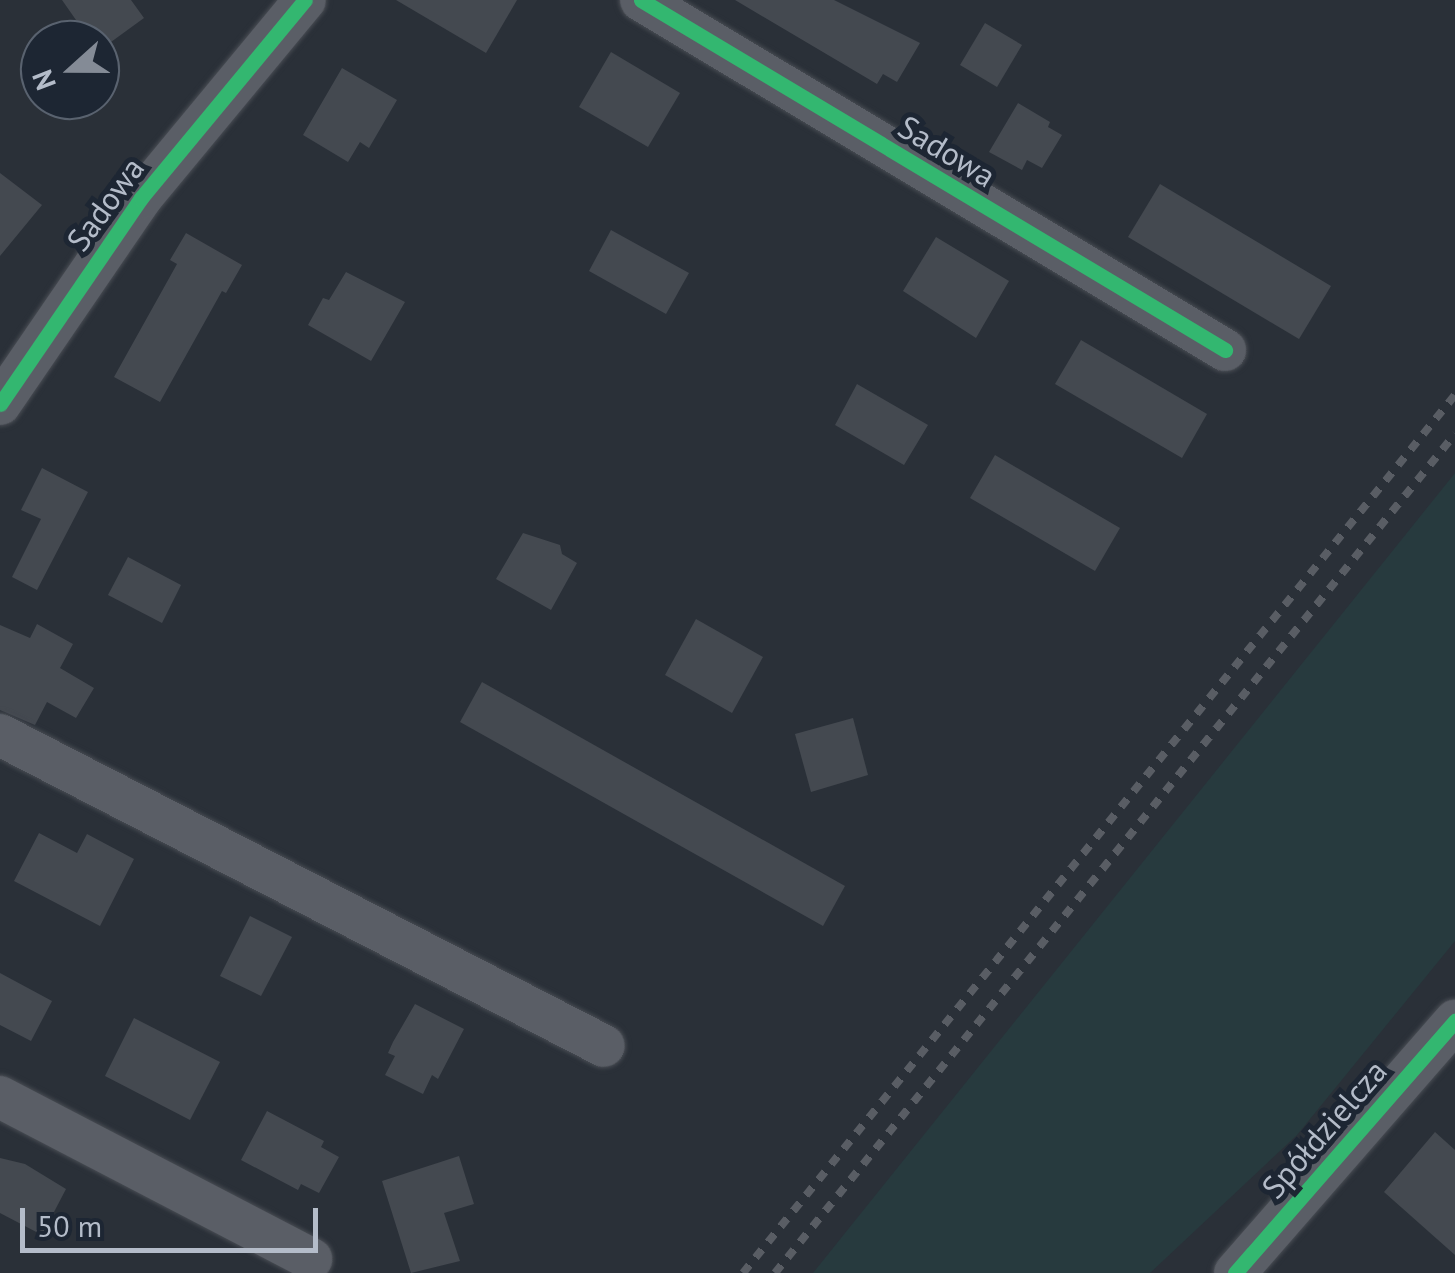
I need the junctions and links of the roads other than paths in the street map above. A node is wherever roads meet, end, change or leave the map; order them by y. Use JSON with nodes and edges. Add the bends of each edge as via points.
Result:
{"nodes":[{"id":1,"x":305,"y":0,"type":"edge"},
{"id":2,"x":641,"y":0,"type":"edge"},
{"id":3,"x":1225,"y":350,"type":"dead end"},
{"id":4,"x":0,"y":404,"type":"edge"},
{"id":5,"x":0,"y":735,"type":"edge"},
{"id":6,"x":1455,"y":1022,"type":"edge"},
{"id":7,"x":604,"y":1046,"type":"dead end"},
{"id":8,"x":1441,"y":1067,"type":"edge"},
{"id":9,"x":0,"y":1096,"type":"edge"},
{"id":10,"x":312,"y":1258,"type":"dead end"},
{"id":11,"x":1234,"y":1273,"type":"edge"}],
"edges":[{"from":1,"to":4,"type":"street","name":"Sadowa","via":[[141,198]]},
{"from":2,"to":3,"type":"street","name":"Sadowa"},
{"from":5,"to":7,"type":"street"},
{"from":6,"to":8,"type":"street","name":"Spółdzielcza"},
{"from":8,"to":11,"type":"street","name":"Spółdzielcza"},
{"from":9,"to":10,"type":"street"}]}
